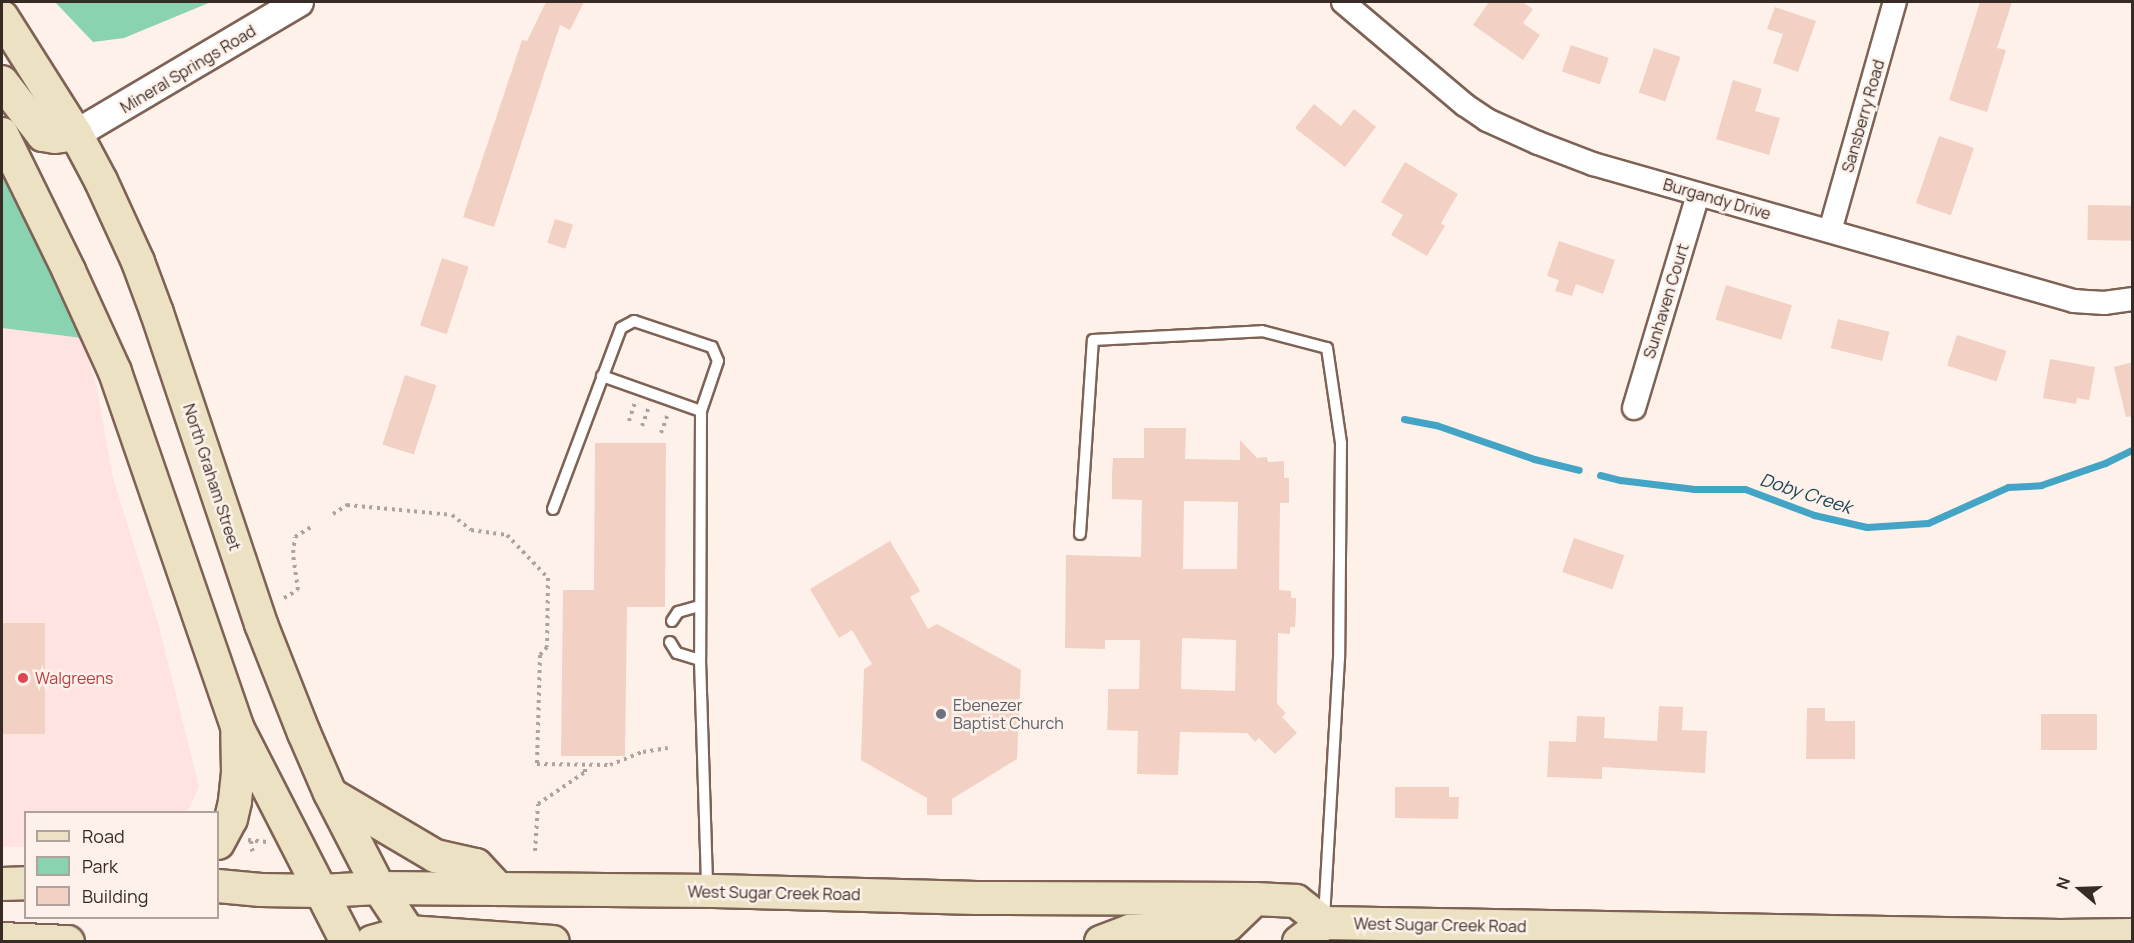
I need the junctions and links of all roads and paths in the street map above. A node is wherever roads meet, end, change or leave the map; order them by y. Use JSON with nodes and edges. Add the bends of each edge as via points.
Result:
{"nodes":[{"id":1,"x":299,"y":2,"type":"edge"},
{"id":2,"x":1343,"y":2,"type":"edge"},
{"id":3,"x":1895,"y":2,"type":"edge"},
{"id":4,"x":2,"y":17,"type":"edge"},
{"id":5,"x":2,"y":82,"type":"edge"},
{"id":6,"x":2,"y":134,"type":"edge"},
{"id":7,"x":76,"y":134,"type":"junction"},
{"id":8,"x":1698,"y":194,"type":"junction"},
{"id":9,"x":1830,"y":231,"type":"junction"},
{"id":10,"x":2133,"y":299,"type":"edge"},
{"id":11,"x":602,"y":376,"type":"junction"},
{"id":12,"x":1634,"y":408,"type":"dead end"},
{"id":13,"x":701,"y":411,"type":"junction"},
{"id":14,"x":553,"y":509,"type":"dead end"},
{"id":15,"x":333,"y":514,"type":"dead end"},
{"id":16,"x":311,"y":527,"type":"dead end"},
{"id":17,"x":1080,"y":534,"type":"dead end"},
{"id":18,"x":284,"y":598,"type":"dead end"},
{"id":19,"x":699,"y":606,"type":"junction"},
{"id":20,"x":672,"y":621,"type":"dead end"},
{"id":21,"x":670,"y":642,"type":"dead end"},
{"id":22,"x":700,"y":660,"type":"junction"},
{"id":23,"x":237,"y":727,"type":"junction"},
{"id":24,"x":668,"y":748,"type":"dead end"},
{"id":25,"x":585,"y":765,"type":"junction"},
{"id":26,"x":330,"y":793,"type":"junction"},
{"id":27,"x":231,"y":840,"type":"edge"},
{"id":28,"x":250,"y":841,"type":"junction"},
{"id":29,"x":271,"y":843,"type":"dead end"},
{"id":30,"x":536,"y":850,"type":"dead end"},
{"id":31,"x":253,"y":855,"type":"dead end"},
{"id":32,"x":24,"y":883,"type":"edge"},
{"id":33,"x":2,"y":884,"type":"edge"},
{"id":34,"x":219,"y":886,"type":"edge"},
{"id":35,"x":379,"y":888,"type":"junction"},
{"id":36,"x":498,"y":889,"type":"junction"},
{"id":37,"x":320,"y":891,"type":"junction"},
{"id":38,"x":708,"y":891,"type":"junction"},
{"id":39,"x":1256,"y":898,"type":"junction"},
{"id":40,"x":1324,"y":923,"type":"junction"},
{"id":41,"x":2133,"y":935,"type":"edge"},
{"id":42,"x":412,"y":937,"type":"edge"},
{"id":43,"x":2,"y":939,"type":"edge"},
{"id":44,"x":544,"y":941,"type":"edge"},
{"id":45,"x":68,"y":942,"type":"edge"},
{"id":46,"x":347,"y":942,"type":"edge"},
{"id":47,"x":372,"y":942,"type":"edge"},
{"id":48,"x":552,"y":942,"type":"edge"},
{"id":49,"x":1101,"y":942,"type":"edge"},
{"id":50,"x":1299,"y":942,"type":"edge"}],
"edges":[{"from":1,"to":7,"type":"street","name":"Mineral Springs Road"},
{"from":2,"to":8,"type":"street","name":"Burgandy Drive","via":[[1436,83],[1487,120],[1593,164]]},
{"from":3,"to":9,"type":"street","name":"Sansberry Road"},
{"from":4,"to":7,"type":"main road","name":"North Graham Street"},
{"from":5,"to":7,"type":"main road","via":[[43,135]]},
{"from":6,"to":23,"type":"main road","via":[[115,372]]},
{"from":7,"to":26,"type":"main road","name":"North Graham Street","via":[[102,181],[147,286],[261,624]]},
{"from":8,"to":9,"type":"street","name":"Burgandy Drive"},
{"from":8,"to":12,"type":"street","name":"Sunhaven Court"},
{"from":9,"to":10,"type":"street","name":"Burgandy Drive","via":[[2074,301],[2104,303]]},
{"from":11,"to":13,"type":"lane"},
{"from":11,"to":13,"type":"lane","via":[[621,328],[634,321],[712,347],[718,361]]},
{"from":11,"to":14,"type":"lane"},
{"from":13,"to":19,"type":"lane"},
{"from":15,"to":25,"type":"path","via":[[347,506],[452,516],[471,530],[507,534],[548,578],[547,647],[540,655],[537,764]]},
{"from":16,"to":18,"type":"path","via":[[295,537],[298,590]]},
{"from":17,"to":40,"type":"lane","via":[[1093,340],[1262,331],[1327,348],[1341,443],[1339,658]]},
{"from":19,"to":20,"type":"lane","via":[[678,612]]},
{"from":19,"to":22,"type":"lane"},
{"from":21,"to":22,"type":"lane","via":[[677,653]]},
{"from":22,"to":38,"type":"lane"},
{"from":23,"to":27,"type":"main road","via":[[238,773]]},
{"from":23,"to":37,"type":"main road"},
{"from":24,"to":25,"type":"path","via":[[643,752],[615,764]]},
{"from":25,"to":30,"type":"path","via":[[585,772],[538,804]]},
{"from":26,"to":35,"type":"main road","name":"North Graham Street"},
{"from":26,"to":36,"type":"main road","via":[[435,856],[476,865]]},
{"from":27,"to":28,"type":"path"},
{"from":28,"to":29,"type":"path"},
{"from":28,"to":31,"type":"path"},
{"from":32,"to":33,"type":"main road"},
{"from":34,"to":37,"type":"main road","name":"West Sugar Creek Road"},
{"from":35,"to":36,"type":"main road","name":"West Sugar Creek Road"},
{"from":35,"to":37,"type":"main road","name":"West Sugar Creek Road"},
{"from":35,"to":42,"type":"main road","name":"North Graham Street"},
{"from":36,"to":38,"type":"main road","name":"West Sugar Creek Road"},
{"from":37,"to":46,"type":"main road"},
{"from":38,"to":39,"type":"main road","name":"West Sugar Creek Road","via":[[977,898]]},
{"from":39,"to":40,"type":"main road","name":"West Sugar Creek Road","via":[[1296,902]]},
{"from":39,"to":49,"type":"main road","via":[[1228,925],[1130,931]]},
{"from":40,"to":41,"type":"main road","name":"West Sugar Creek Road"},
{"from":40,"to":50,"type":"main road"},
{"from":42,"to":44,"type":"main road"},
{"from":42,"to":47,"type":"main road"},
{"from":43,"to":45,"type":"main road"},
{"from":44,"to":48,"type":"main road"}]}
